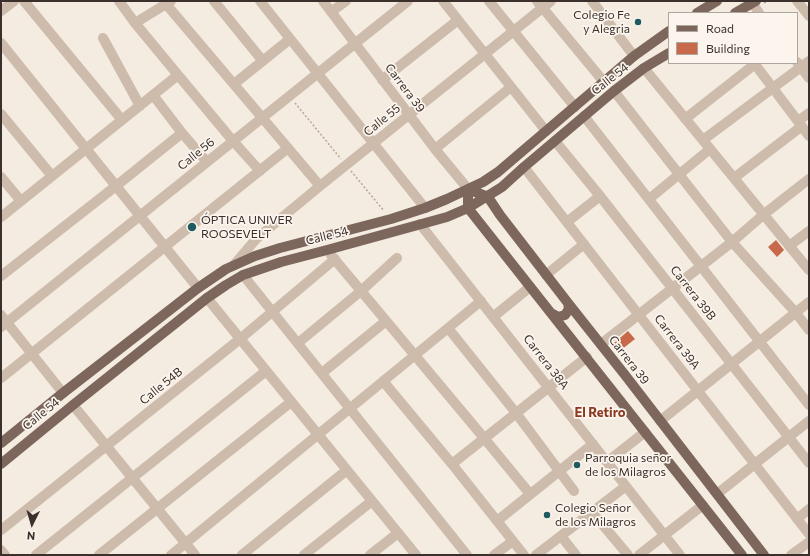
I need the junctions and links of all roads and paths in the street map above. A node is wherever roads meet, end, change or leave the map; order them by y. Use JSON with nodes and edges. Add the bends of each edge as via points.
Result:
{"nodes":[{"id":1,"x":14,"y":1,"type":"edge"},
{"id":2,"x":24,"y":1,"type":"edge"},
{"id":3,"x":119,"y":1,"type":"edge"},
{"id":4,"x":214,"y":1,"type":"edge"},
{"id":5,"x":260,"y":1,"type":"edge"},
{"id":6,"x":323,"y":1,"type":"edge"},
{"id":7,"x":346,"y":1,"type":"edge"},
{"id":8,"x":408,"y":1,"type":"edge"},
{"id":9,"x":443,"y":1,"type":"edge"},
{"id":10,"x":489,"y":1,"type":"edge"},
{"id":11,"x":551,"y":1,"type":"edge"},
{"id":12,"x":717,"y":1,"type":"edge"},
{"id":13,"x":797,"y":1,"type":"edge"},
{"id":14,"x":169,"y":2,"type":"edge"},
{"id":15,"x":595,"y":2,"type":"edge"},
{"id":16,"x":754,"y":2,"type":"edge"},
{"id":17,"x":540,"y":4,"type":"edge"},
{"id":18,"x":1,"y":11,"type":"edge"},
{"id":19,"x":331,"y":12,"type":"junction"},
{"id":20,"x":699,"y":12,"type":"edge"},
{"id":21,"x":737,"y":12,"type":"edge"},
{"id":22,"x":759,"y":12,"type":"edge"},
{"id":23,"x":809,"y":16,"type":"edge"},
{"id":24,"x":458,"y":20,"type":"junction"},
{"id":25,"x":135,"y":23,"type":"junction"},
{"id":26,"x":514,"y":31,"type":"junction"},
{"id":27,"x":668,"y":32,"type":"edge"},
{"id":28,"x":103,"y":38,"type":"dead end"},
{"id":29,"x":290,"y":39,"type":"junction"},
{"id":30,"x":1,"y":44,"type":"edge"},
{"id":31,"x":355,"y":44,"type":"junction"},
{"id":32,"x":485,"y":54,"type":"junction"},
{"id":33,"x":668,"y":54,"type":"edge"},
{"id":34,"x":634,"y":56,"type":"junction"},
{"id":35,"x":262,"y":60,"type":"junction"},
{"id":36,"x":754,"y":64,"type":"edge"},
{"id":37,"x":802,"y":64,"type":"edge"},
{"id":38,"x":644,"y":68,"type":"junction"},
{"id":39,"x":318,"y":73,"type":"junction"},
{"id":40,"x":178,"y":75,"type":"junction"},
{"id":41,"x":809,"y":78,"type":"edge"},
{"id":42,"x":382,"y":80,"type":"junction"},
{"id":43,"x":604,"y":82,"type":"junction"},
{"id":44,"x":234,"y":84,"type":"junction"},
{"id":45,"x":511,"y":87,"type":"junction"},
{"id":46,"x":773,"y":88,"type":"junction"},
{"id":47,"x":614,"y":91,"type":"junction"},
{"id":48,"x":153,"y":95,"type":"junction"},
{"id":49,"x":289,"y":96,"type":"junction"},
{"id":50,"x":140,"y":106,"type":"junction"},
{"id":51,"x":575,"y":107,"type":"junction"},
{"id":52,"x":809,"y":113,"type":"edge"},
{"id":53,"x":1,"y":114,"type":"edge"},
{"id":54,"x":409,"y":115,"type":"junction"},
{"id":55,"x":584,"y":116,"type":"junction"},
{"id":56,"x":262,"y":118,"type":"junction"},
{"id":57,"x":685,"y":119,"type":"junction"},
{"id":58,"x":122,"y":120,"type":"junction"},
{"id":59,"x":800,"y":124,"type":"junction"},
{"id":60,"x":546,"y":131,"type":"junction"},
{"id":61,"x":182,"y":133,"type":"junction"},
{"id":62,"x":809,"y":136,"type":"edge"},
{"id":63,"x":703,"y":140,"type":"junction"},
{"id":64,"x":233,"y":141,"type":"junction"},
{"id":65,"x":555,"y":141,"type":"junction"},
{"id":66,"x":373,"y":143,"type":"junction"},
{"id":67,"x":288,"y":148,"type":"junction"},
{"id":68,"x":86,"y":149,"type":"junction"},
{"id":69,"x":435,"y":149,"type":"junction"},
{"id":70,"x":710,"y":149,"type":"junction"},
{"id":71,"x":207,"y":162,"type":"junction"},
{"id":72,"x":346,"y":165,"type":"junction"},
{"id":73,"x":524,"y":167,"type":"junction"},
{"id":74,"x":260,"y":171,"type":"junction"},
{"id":75,"x":679,"y":174,"type":"junction"},
{"id":76,"x":52,"y":176,"type":"junction"},
{"id":77,"x":1,"y":177,"type":"edge"},
{"id":78,"x":734,"y":178,"type":"junction"},
{"id":79,"x":809,"y":179,"type":"edge"},
{"id":80,"x":116,"y":186,"type":"junction"},
{"id":81,"x":320,"y":186,"type":"junction"},
{"id":82,"x":502,"y":187,"type":"junction"},
{"id":83,"x":468,"y":189,"type":"junction"},
{"id":84,"x":600,"y":196,"type":"junction"},
{"id":85,"x":488,"y":197,"type":"junction"},
{"id":86,"x":649,"y":199,"type":"junction"},
{"id":87,"x":22,"y":201,"type":"junction"},
{"id":88,"x":425,"y":208,"type":"junction"},
{"id":89,"x":468,"y":208,"type":"junction"},
{"id":90,"x":386,"y":213,"type":"dead end"},
{"id":91,"x":500,"y":215,"type":"junction"},
{"id":92,"x":763,"y":215,"type":"junction"},
{"id":93,"x":140,"y":216,"type":"junction"},
{"id":94,"x":1,"y":217,"type":"edge"},
{"id":95,"x":447,"y":217,"type":"junction"},
{"id":96,"x":567,"y":222,"type":"junction"},
{"id":97,"x":480,"y":223,"type":"junction"},
{"id":98,"x":420,"y":224,"type":"junction"},
{"id":99,"x":809,"y":231,"type":"edge"},
{"id":100,"x":732,"y":242,"type":"junction"},
{"id":101,"x":584,"y":244,"type":"junction"},
{"id":102,"x":789,"y":246,"type":"junction"},
{"id":103,"x":166,"y":247,"type":"junction"},
{"id":104,"x":327,"y":250,"type":"junction"},
{"id":105,"x":397,"y":258,"type":"dead end"},
{"id":106,"x":335,"y":259,"type":"junction"},
{"id":107,"x":234,"y":265,"type":"junction"},
{"id":108,"x":701,"y":266,"type":"junction"},
{"id":109,"x":809,"y":270,"type":"edge"},
{"id":110,"x":243,"y":275,"type":"junction"},
{"id":111,"x":546,"y":275,"type":"junction"},
{"id":112,"x":1,"y":276,"type":"edge"},
{"id":113,"x":530,"y":287,"type":"junction"},
{"id":114,"x":198,"y":288,"type":"junction"},
{"id":115,"x":672,"y":288,"type":"junction"},
{"id":116,"x":361,"y":291,"type":"junction"},
{"id":117,"x":207,"y":298,"type":"junction"},
{"id":118,"x":481,"y":302,"type":"junction"},
{"id":119,"x":809,"y":302,"type":"edge"},
{"id":120,"x":568,"y":303,"type":"junction"},
{"id":121,"x":273,"y":312,"type":"junction"},
{"id":122,"x":796,"y":313,"type":"junction"},
{"id":123,"x":552,"y":314,"type":"junction"},
{"id":124,"x":639,"y":314,"type":"junction"},
{"id":125,"x":493,"y":317,"type":"junction"},
{"id":126,"x":3,"y":321,"type":"edge"},
{"id":127,"x":386,"y":321,"type":"junction"},
{"id":128,"x":448,"y":328,"type":"junction"},
{"id":129,"x":588,"y":328,"type":"junction"},
{"id":130,"x":809,"y":330,"type":"edge"},
{"id":131,"x":571,"y":338,"type":"junction"},
{"id":132,"x":240,"y":339,"type":"junction"},
{"id":133,"x":760,"y":341,"type":"junction"},
{"id":134,"x":298,"y":343,"type":"junction"},
{"id":135,"x":600,"y":344,"type":"junction"},
{"id":136,"x":32,"y":353,"type":"junction"},
{"id":137,"x":414,"y":356,"type":"junction"},
{"id":138,"x":587,"y":357,"type":"junction"},
{"id":139,"x":732,"y":364,"type":"junction"},
{"id":140,"x":266,"y":371,"type":"junction"},
{"id":141,"x":322,"y":373,"type":"junction"},
{"id":142,"x":1,"y":378,"type":"edge"},
{"id":143,"x":383,"y":381,"type":"junction"},
{"id":144,"x":549,"y":387,"type":"junction"},
{"id":145,"x":698,"y":391,"type":"junction"},
{"id":146,"x":63,"y":393,"type":"junction"},
{"id":147,"x":291,"y":402,"type":"junction"},
{"id":148,"x":73,"y":405,"type":"junction"},
{"id":149,"x":809,"y":405,"type":"edge"},
{"id":150,"x":350,"y":408,"type":"junction"},
{"id":151,"x":516,"y":413,"type":"junction"},
{"id":152,"x":660,"y":420,"type":"junction"},
{"id":153,"x":809,"y":421,"type":"edge"},
{"id":154,"x":645,"y":432,"type":"junction"},
{"id":155,"x":318,"y":435,"type":"junction"},
{"id":156,"x":789,"y":437,"type":"junction"},
{"id":157,"x":484,"y":438,"type":"junction"},
{"id":158,"x":674,"y":439,"type":"junction"},
{"id":159,"x":1,"y":443,"type":"edge"},
{"id":160,"x":593,"y":444,"type":"junction"},
{"id":161,"x":107,"y":446,"type":"junction"},
{"id":162,"x":658,"y":448,"type":"junction"},
{"id":163,"x":690,"y":460,"type":"junction"},
{"id":164,"x":607,"y":462,"type":"junction"},
{"id":165,"x":809,"y":463,"type":"edge"},
{"id":166,"x":1,"y":464,"type":"edge"},
{"id":167,"x":452,"y":464,"type":"junction"},
{"id":168,"x":755,"y":464,"type":"junction"},
{"id":169,"x":347,"y":470,"type":"junction"},
{"id":170,"x":559,"y":471,"type":"junction"},
{"id":171,"x":675,"y":471,"type":"junction"},
{"id":172,"x":133,"y":478,"type":"junction"},
{"id":173,"x":626,"y":486,"type":"junction"},
{"id":174,"x":574,"y":491,"type":"dead end"},
{"id":175,"x":530,"y":494,"type":"junction"},
{"id":176,"x":717,"y":494,"type":"junction"},
{"id":177,"x":372,"y":501,"type":"junction"},
{"id":178,"x":703,"y":505,"type":"junction"},
{"id":179,"x":157,"y":508,"type":"junction"},
{"id":180,"x":809,"y":509,"type":"edge"},
{"id":181,"x":592,"y":512,"type":"junction"},
{"id":182,"x":797,"y":519,"type":"junction"},
{"id":183,"x":496,"y":521,"type":"junction"},
{"id":184,"x":1,"y":530,"type":"edge"},
{"id":185,"x":398,"y":533,"type":"junction"},
{"id":186,"x":809,"y":534,"type":"edge"},
{"id":187,"x":665,"y":535,"type":"junction"},
{"id":188,"x":561,"y":536,"type":"junction"},
{"id":189,"x":513,"y":541,"type":"junction"},
{"id":190,"x":809,"y":542,"type":"edge"},
{"id":191,"x":186,"y":543,"type":"junction"},
{"id":192,"x":1,"y":550,"type":"edge"},
{"id":193,"x":5,"y":555,"type":"edge"},
{"id":194,"x":36,"y":555,"type":"edge"},
{"id":195,"x":100,"y":555,"type":"edge"},
{"id":196,"x":171,"y":555,"type":"edge"},
{"id":197,"x":195,"y":555,"type":"edge"},
{"id":198,"x":242,"y":555,"type":"edge"},
{"id":199,"x":304,"y":555,"type":"edge"},
{"id":200,"x":370,"y":555,"type":"edge"},
{"id":201,"x":416,"y":555,"type":"edge"},
{"id":202,"x":467,"y":555,"type":"edge"},
{"id":203,"x":494,"y":555,"type":"edge"},
{"id":204,"x":524,"y":555,"type":"edge"},
{"id":205,"x":536,"y":555,"type":"edge"},
{"id":206,"x":576,"y":555,"type":"edge"},
{"id":207,"x":628,"y":555,"type":"edge"},
{"id":208,"x":640,"y":555,"type":"edge"},
{"id":209,"x":680,"y":555,"type":"edge"},
{"id":210,"x":742,"y":555,"type":"edge"},
{"id":211,"x":764,"y":555,"type":"edge"},
{"id":212,"x":791,"y":555,"type":"edge"}],
"edges":[{"from":1,"to":18,"type":"street"},
{"from":2,"to":58,"type":"street"},
{"from":3,"to":25,"type":"street"},
{"from":4,"to":35,"type":"street"},
{"from":5,"to":29,"type":"street"},
{"from":6,"to":19,"type":"street","name":"Carrera 39"},
{"from":7,"to":19,"type":"street"},
{"from":8,"to":31,"type":"street","name":"Calle 56"},
{"from":9,"to":24,"type":"street"},
{"from":10,"to":26,"type":"street"},
{"from":11,"to":17,"type":"street","name":"Calle 55"},
{"from":12,"to":20,"type":"main road"},
{"from":13,"to":23,"type":"street"},
{"from":14,"to":25,"type":"street"},
{"from":14,"to":44,"type":"street"},
{"from":15,"to":34,"type":"street"},
{"from":16,"to":21,"type":"main road"},
{"from":16,"to":22,"type":"street"},
{"from":17,"to":26,"type":"street","name":"Calle 55"},
{"from":17,"to":43,"type":"street"},
{"from":19,"to":31,"type":"street","name":"Carrera 39"},
{"from":24,"to":32,"type":"street"},
{"from":24,"to":42,"type":"street"},
{"from":25,"to":40,"type":"street"},
{"from":26,"to":32,"type":"street","name":"Calle 55"},
{"from":26,"to":51,"type":"street"},
{"from":27,"to":34,"type":"main road","name":"Calle 54"},
{"from":28,"to":50,"type":"street"},
{"from":29,"to":35,"type":"street"},
{"from":29,"to":39,"type":"street"},
{"from":30,"to":68,"type":"street"},
{"from":31,"to":39,"type":"street","name":"Calle 56"},
{"from":31,"to":42,"type":"street","name":"Carrera 39"},
{"from":32,"to":45,"type":"street"},
{"from":32,"to":54,"type":"street","name":"Calle 55"},
{"from":33,"to":38,"type":"main road","name":"Calle 54"},
{"from":34,"to":43,"type":"main road","name":"Calle 54"},
{"from":35,"to":44,"type":"street"},
{"from":36,"to":46,"type":"street"},
{"from":36,"to":57,"type":"street"},
{"from":37,"to":41,"type":"street"},
{"from":37,"to":46,"type":"street"},
{"from":38,"to":47,"type":"main road","name":"Calle 54"},
{"from":38,"to":57,"type":"street"},
{"from":39,"to":49,"type":"street","name":"Calle 56"},
{"from":39,"to":66,"type":"street"},
{"from":40,"to":48,"type":"street"},
{"from":40,"to":64,"type":"street"},
{"from":42,"to":54,"type":"street","name":"Carrera 39"},
{"from":43,"to":51,"type":"main road","name":"Calle 54"},
{"from":44,"to":56,"type":"street"},
{"from":45,"to":60,"type":"street"},
{"from":45,"to":69,"type":"street"},
{"from":46,"to":59,"type":"street"},
{"from":46,"to":63,"type":"street"},
{"from":47,"to":55,"type":"main road","name":"Calle 54"},
{"from":47,"to":75,"type":"street"},
{"from":48,"to":50,"type":"street"},
{"from":48,"to":61,"type":"street"},
{"from":49,"to":56,"type":"street","name":"Calle 56"},
{"from":49,"to":72,"type":"path"},
{"from":50,"to":58,"type":"street"},
{"from":51,"to":60,"type":"main road","name":"Calle 54"},
{"from":52,"to":59,"type":"street"},
{"from":53,"to":76,"type":"street"},
{"from":54,"to":66,"type":"street","name":"Calle 55"},
{"from":54,"to":69,"type":"street","name":"Carrera 39"},
{"from":55,"to":65,"type":"main road","name":"Calle 54"},
{"from":55,"to":86,"type":"street"},
{"from":56,"to":64,"type":"street","name":"Calle 56"},
{"from":56,"to":67,"type":"street"},
{"from":57,"to":63,"type":"street"},
{"from":58,"to":68,"type":"street"},
{"from":59,"to":62,"type":"street"},
{"from":59,"to":78,"type":"street"},
{"from":60,"to":83,"type":"main road","name":"Calle 54","via":[[498,172]]},
{"from":61,"to":71,"type":"street"},
{"from":61,"to":80,"type":"street"},
{"from":63,"to":70,"type":"street"},
{"from":64,"to":71,"type":"street","name":"Calle 56"},
{"from":64,"to":74,"type":"street"},
{"from":65,"to":73,"type":"main road","name":"Calle 54"},
{"from":65,"to":84,"type":"street","name":"Carrera 39B"},
{"from":66,"to":72,"type":"street","name":"Calle 55"},
{"from":66,"to":88,"type":"street"},
{"from":67,"to":74,"type":"street"},
{"from":67,"to":81,"type":"street"},
{"from":68,"to":76,"type":"street"},
{"from":68,"to":80,"type":"street"},
{"from":69,"to":83,"type":"street","name":"Carrera 39"},
{"from":70,"to":75,"type":"street"},
{"from":70,"to":78,"type":"street"},
{"from":71,"to":93,"type":"street","name":"Calle 56"},
{"from":72,"to":81,"type":"street","name":"Calle 55"},
{"from":72,"to":90,"type":"path"},
{"from":73,"to":82,"type":"main road","name":"Calle 54"},
{"from":73,"to":96,"type":"street","name":"Carrera 39A"},
{"from":74,"to":103,"type":"street"},
{"from":75,"to":86,"type":"street"},
{"from":75,"to":100,"type":"street"},
{"from":76,"to":87,"type":"street"},
{"from":77,"to":87,"type":"street"},
{"from":78,"to":92,"type":"street"},
{"from":79,"to":92,"type":"street"},
{"from":80,"to":93,"type":"street"},
{"from":80,"to":112,"type":"street"},
{"from":81,"to":107,"type":"street","name":"Calle 55","via":[[256,239]]},
{"from":82,"to":85,"type":"main road","name":"Calle 54"},
{"from":82,"to":91,"type":"main road","via":[[496,200]]},
{"from":83,"to":85,"type":"main road","name":"Carrera 39"},
{"from":83,"to":88,"type":"main road","name":"Calle 54"},
{"from":83,"to":89,"type":"main road"},
{"from":84,"to":96,"type":"street"},
{"from":84,"to":115,"type":"street","name":"Carrera 39B"},
{"from":85,"to":89,"type":"main road","name":"Calle 54"},
{"from":85,"to":91,"type":"main road","name":"Carrera 39"},
{"from":86,"to":108,"type":"street"},
{"from":87,"to":94,"type":"street"},
{"from":88,"to":107,"type":"main road","name":"Calle 54","via":[[280,248]]},
{"from":89,"to":95,"type":"main road","name":"Calle 54"},
{"from":89,"to":97,"type":"main road"},
{"from":91,"to":111,"type":"main road","name":"Carrera 39"},
{"from":92,"to":100,"type":"street"},
{"from":92,"to":102,"type":"street"},
{"from":93,"to":103,"type":"street"},
{"from":93,"to":126,"type":"street","name":"Calle 56"},
{"from":95,"to":97,"type":"main road","via":[[468,215]]},
{"from":95,"to":98,"type":"main road","name":"Calle 54"},
{"from":96,"to":101,"type":"street","name":"Carrera 39A"},
{"from":97,"to":113,"type":"main road"},
{"from":98,"to":104,"type":"main road","name":"Calle 54"},
{"from":98,"to":118,"type":"street","name":"Carrera 38A"},
{"from":99,"to":102,"type":"street"},
{"from":100,"to":108,"type":"street"},
{"from":100,"to":122,"type":"street"},
{"from":101,"to":111,"type":"street"},
{"from":101,"to":124,"type":"street","name":"Carrera 39A"},
{"from":102,"to":109,"type":"street"},
{"from":103,"to":114,"type":"street"},
{"from":103,"to":136,"type":"street"},
{"from":104,"to":106,"type":"street"},
{"from":104,"to":110,"type":"main road","name":"Calle 54"},
{"from":105,"to":116,"type":"street"},
{"from":106,"to":116,"type":"street"},
{"from":106,"to":121,"type":"street","name":"Calle 54B"},
{"from":107,"to":114,"type":"main road","name":"Calle 54"},
{"from":108,"to":115,"type":"street"},
{"from":108,"to":133,"type":"street"},
{"from":110,"to":117,"type":"main road","name":"Calle 54"},
{"from":110,"to":121,"type":"street"},
{"from":111,"to":120,"type":"main road","name":"Carrera 39"},
{"from":113,"to":123,"type":"main road"},
{"from":113,"to":125,"type":"street"},
{"from":114,"to":146,"type":"main road","name":"Calle 54"},
{"from":115,"to":124,"type":"street"},
{"from":115,"to":139,"type":"street","name":"Carrera 39B"},
{"from":116,"to":127,"type":"street"},
{"from":116,"to":134,"type":"street"},
{"from":117,"to":132,"type":"street"},
{"from":117,"to":148,"type":"main road","name":"Calle 54"},
{"from":118,"to":125,"type":"street","name":"Carrera 38A"},
{"from":118,"to":128,"type":"street"},
{"from":119,"to":122,"type":"street"},
{"from":120,"to":123,"type":"main road","via":[[569,311],[565,316],[558,317]]},
{"from":120,"to":129,"type":"main road","name":"Carrera 39"},
{"from":121,"to":132,"type":"street","name":"Calle 54B"},
{"from":121,"to":134,"type":"street"},
{"from":122,"to":130,"type":"street"},
{"from":122,"to":133,"type":"street"},
{"from":123,"to":131,"type":"main road"},
{"from":124,"to":135,"type":"street"},
{"from":124,"to":145,"type":"street","name":"Carrera 39A"},
{"from":125,"to":144,"type":"street","name":"Carrera 38A"},
{"from":126,"to":136,"type":"street"},
{"from":127,"to":137,"type":"street"},
{"from":127,"to":141,"type":"street"},
{"from":128,"to":137,"type":"street"},
{"from":128,"to":151,"type":"street"},
{"from":129,"to":131,"type":"main road","via":[[582,325],[574,326]]},
{"from":129,"to":135,"type":"main road","name":"Carrera 39"},
{"from":131,"to":138,"type":"main road"},
{"from":132,"to":140,"type":"street"},
{"from":132,"to":161,"type":"street","name":"Calle 54B"},
{"from":133,"to":139,"type":"street"},
{"from":133,"to":149,"type":"street"},
{"from":134,"to":141,"type":"street"},
{"from":135,"to":152,"type":"main road","name":"Carrera 39"},
{"from":136,"to":142,"type":"street"},
{"from":136,"to":146,"type":"street"},
{"from":137,"to":143,"type":"street"},
{"from":137,"to":157,"type":"street"},
{"from":138,"to":144,"type":"street"},
{"from":138,"to":154,"type":"main road"},
{"from":139,"to":145,"type":"street"},
{"from":139,"to":156,"type":"street","name":"Carrera 39B"},
{"from":140,"to":147,"type":"street"},
{"from":140,"to":172,"type":"street"},
{"from":141,"to":150,"type":"street"},
{"from":143,"to":150,"type":"street"},
{"from":143,"to":167,"type":"street"},
{"from":144,"to":151,"type":"street"},
{"from":144,"to":160,"type":"street","name":"Carrera 38A"},
{"from":145,"to":152,"type":"street"},
{"from":145,"to":168,"type":"street","name":"Carrera 39A"},
{"from":146,"to":159,"type":"main road","name":"Calle 54"},
{"from":147,"to":155,"type":"street"},
{"from":147,"to":179,"type":"street"},
{"from":148,"to":161,"type":"street"},
{"from":148,"to":166,"type":"main road","name":"Calle 54"},
{"from":150,"to":155,"type":"street"},
{"from":150,"to":202,"type":"street"},
{"from":151,"to":157,"type":"street"},
{"from":151,"to":170,"type":"street"},
{"from":152,"to":158,"type":"main road","name":"Carrera 39"},
{"from":153,"to":156,"type":"street"},
{"from":154,"to":162,"type":"main road"},
{"from":154,"to":164,"type":"street"},
{"from":155,"to":169,"type":"street"},
{"from":155,"to":191,"type":"street"},
{"from":156,"to":165,"type":"street","name":"Carrera 39B"},
{"from":156,"to":168,"type":"street"},
{"from":157,"to":167,"type":"street"},
{"from":157,"to":175,"type":"street"},
{"from":158,"to":162,"type":"main road","via":[[674,447],[668,452]]},
{"from":158,"to":163,"type":"main road","name":"Carrera 39"},
{"from":160,"to":164,"type":"street","name":"Carrera 38A"},
{"from":160,"to":170,"type":"street"},
{"from":161,"to":172,"type":"street"},
{"from":161,"to":184,"type":"street","name":"Calle 54B"},
{"from":162,"to":171,"type":"main road"},
{"from":163,"to":171,"type":"main road","via":[[685,456],[678,457],[674,462]]},
{"from":163,"to":176,"type":"main road","name":"Carrera 39"},
{"from":164,"to":173,"type":"street","name":"Carrera 38A"},
{"from":167,"to":183,"type":"street"},
{"from":168,"to":176,"type":"street"},
{"from":168,"to":182,"type":"street","name":"Carrera 39A"},
{"from":169,"to":177,"type":"street"},
{"from":169,"to":198,"type":"street"},
{"from":170,"to":174,"type":"street"},
{"from":170,"to":175,"type":"street"},
{"from":171,"to":178,"type":"main road"},
{"from":172,"to":179,"type":"street"},
{"from":172,"to":194,"type":"street"},
{"from":173,"to":181,"type":"street"},
{"from":173,"to":187,"type":"street","name":"Carrera 38A"},
{"from":175,"to":183,"type":"street"},
{"from":176,"to":211,"type":"main road","name":"Carrera 39"},
{"from":177,"to":185,"type":"street"},
{"from":177,"to":199,"type":"street"},
{"from":178,"to":187,"type":"street"},
{"from":178,"to":210,"type":"main road"},
{"from":179,"to":191,"type":"street"},
{"from":179,"to":195,"type":"street"},
{"from":180,"to":182,"type":"street"},
{"from":181,"to":188,"type":"street"},
{"from":181,"to":207,"type":"street"},
{"from":182,"to":186,"type":"street","name":"Carrera 39A"},
{"from":183,"to":189,"type":"street"},
{"from":185,"to":200,"type":"street"},
{"from":185,"to":201,"type":"street"},
{"from":187,"to":208,"type":"street"},
{"from":187,"to":209,"type":"street","name":"Carrera 38A"},
{"from":188,"to":205,"type":"street"},
{"from":188,"to":206,"type":"street"},
{"from":189,"to":203,"type":"street"},
{"from":189,"to":204,"type":"street"},
{"from":190,"to":212,"type":"street"},
{"from":191,"to":196,"type":"street"},
{"from":191,"to":197,"type":"street"},
{"from":192,"to":193,"type":"street"}]}
